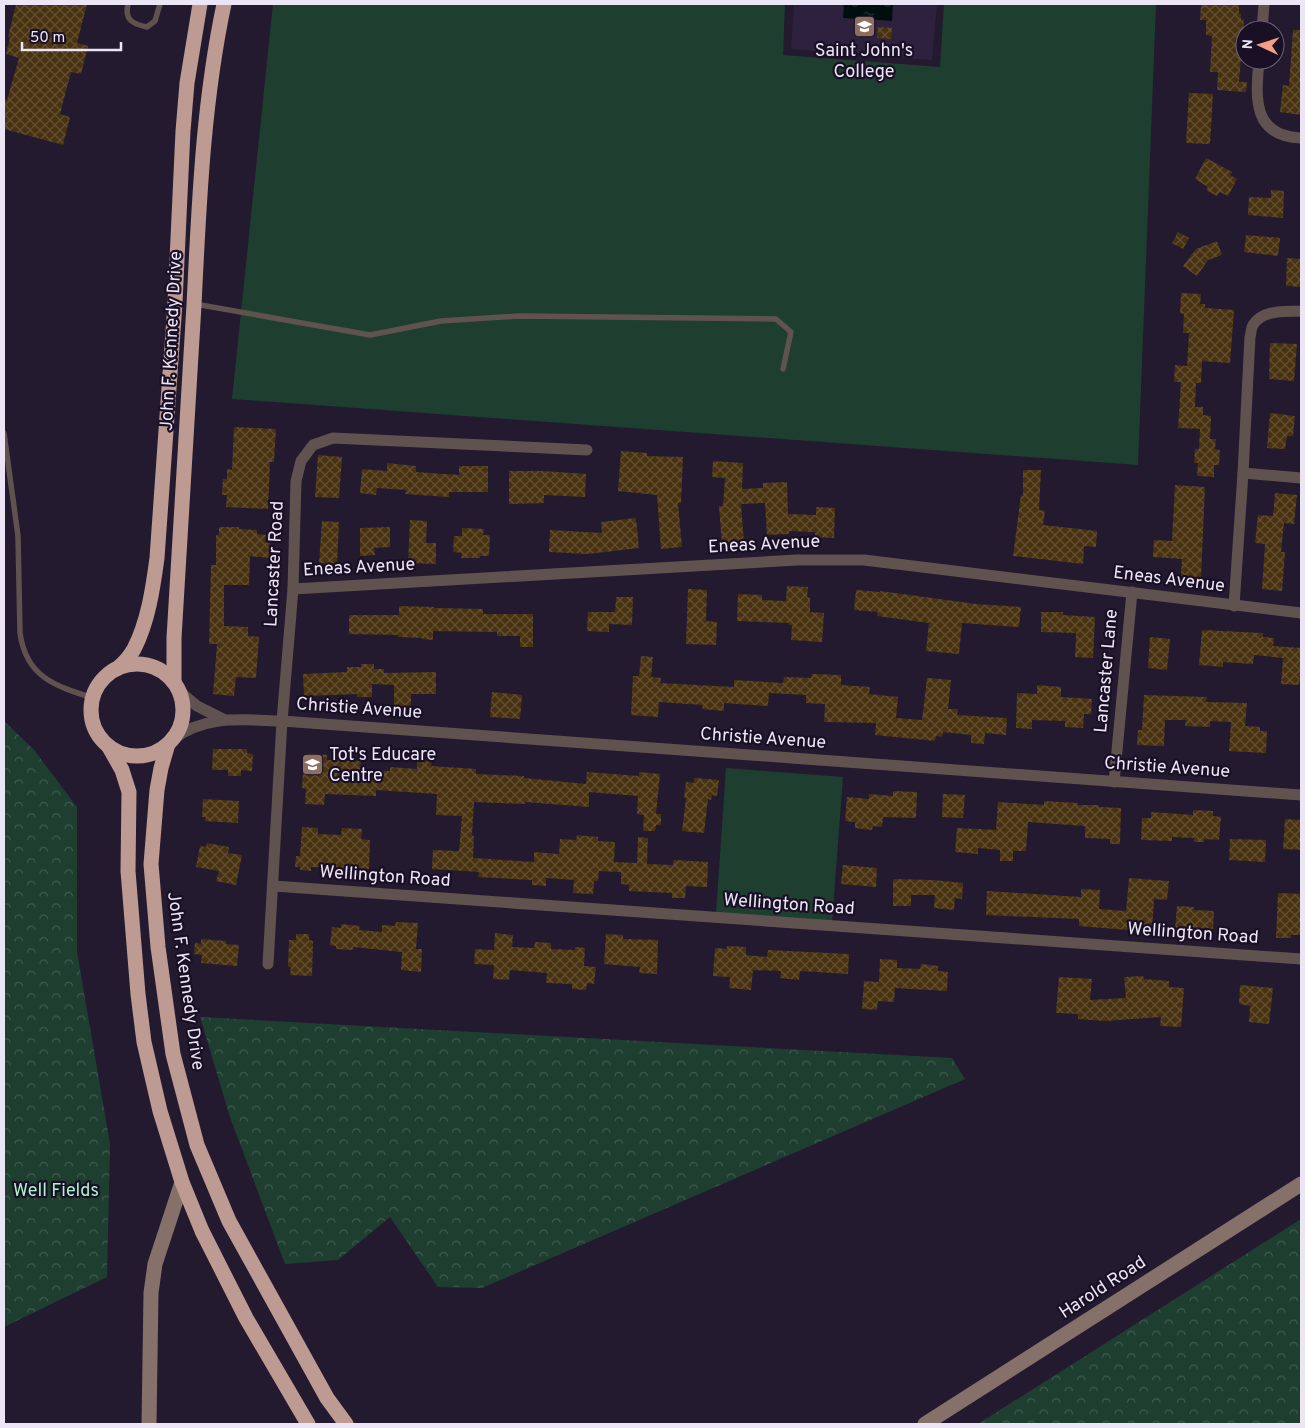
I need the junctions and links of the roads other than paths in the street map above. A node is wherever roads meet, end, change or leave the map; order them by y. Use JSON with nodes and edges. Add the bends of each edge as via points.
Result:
{"nodes":[{"id":1,"x":128,"y":4,"type":"edge"},
{"id":2,"x":160,"y":4,"type":"edge"},
{"id":3,"x":200,"y":4,"type":"edge"},
{"id":4,"x":224,"y":4,"type":"edge"},
{"id":5,"x":1264,"y":4,"type":"edge"},
{"id":6,"x":1263,"y":20,"type":"edge"},
{"id":7,"x":1258,"y":70,"type":"edge"},
{"id":8,"x":1301,"y":138,"type":"edge"},
{"id":9,"x":194,"y":303,"type":"junction"},
{"id":10,"x":1301,"y":312,"type":"edge"},
{"id":11,"x":783,"y":369,"type":"dead end"},
{"id":12,"x":4,"y":433,"type":"edge"},
{"id":13,"x":587,"y":450,"type":"dead end"},
{"id":14,"x":1243,"y":474,"type":"junction"},
{"id":15,"x":1301,"y":478,"type":"edge"},
{"id":16,"x":293,"y":589,"type":"junction"},
{"id":17,"x":1132,"y":592,"type":"junction"},
{"id":18,"x":1234,"y":606,"type":"junction"},
{"id":19,"x":1301,"y":614,"type":"edge"},
{"id":20,"x":119,"y":667,"type":"junction"},
{"id":21,"x":176,"y":687,"type":"junction"},
{"id":22,"x":93,"y":698,"type":"junction"},
{"id":23,"x":223,"y":719,"type":"junction"},
{"id":24,"x":282,"y":721,"type":"junction"},
{"id":25,"x":170,"y":742,"type":"junction"},
{"id":26,"x":110,"y":747,"type":"junction"},
{"id":27,"x":1114,"y":782,"type":"junction"},
{"id":28,"x":1301,"y":795,"type":"edge"},
{"id":29,"x":274,"y":886,"type":"junction"},
{"id":30,"x":1301,"y":959,"type":"edge"},
{"id":31,"x":268,"y":964,"type":"dead end"},
{"id":32,"x":182,"y":1182,"type":"junction"},
{"id":33,"x":1301,"y":1184,"type":"edge"},
{"id":34,"x":149,"y":1424,"type":"edge"},
{"id":35,"x":308,"y":1424,"type":"edge"},
{"id":36,"x":346,"y":1424,"type":"edge"},
{"id":37,"x":925,"y":1424,"type":"edge"}],
"edges":[{"from":1,"to":2,"type":"lane","via":[[126,12],[130,21],[147,27],[154,21]]},
{"from":3,"to":20,"type":"highway","name":"John F. Kennedy Drive","via":[[183,131],[156,567],[138,641]]},
{"from":4,"to":9,"type":"highway","name":"John F. Kennedy Drive","via":[[208,104]]},
{"from":5,"to":6,"type":"street"},
{"from":7,"to":8,"type":"street","via":[[1256,94],[1260,114],[1266,124],[1284,135]]},
{"from":9,"to":11,"type":"lane","via":[[370,335],[441,321],[519,316],[776,319],[791,332]]},
{"from":9,"to":21,"type":"highway","name":"John F. Kennedy Drive","via":[[174,638]]},
{"from":10,"to":14,"type":"street","name":"Eneas Avenue","via":[[1276,312],[1262,316],[1253,325]]},
{"from":12,"to":22,"type":"lane","via":[[18,536],[22,647],[30,664],[44,678],[60,688]]},
{"from":13,"to":16,"type":"street","name":"Lancaster Road","via":[[333,438],[312,445],[301,460],[296,480]]},
{"from":14,"to":15,"type":"street"},
{"from":14,"to":18,"type":"street","name":"Eneas Avenue"},
{"from":16,"to":17,"type":"street","name":"Eneas Avenue","via":[[787,561],[864,560]]},
{"from":16,"to":24,"type":"street","name":"Lancaster Road"},
{"from":17,"to":18,"type":"street","name":"Eneas Avenue"},
{"from":17,"to":27,"type":"street","name":"Lancaster Lane"},
{"from":18,"to":19,"type":"street","name":"Eneas Avenue"},
{"from":20,"to":21,"type":"highway","via":[[148,665],[162,671]]},
{"from":20,"to":22,"type":"highway","name":"John F. Kennedy Drive","via":[[104,679]]},
{"from":21,"to":23,"type":"street","name":"Christie Avenue","via":[[197,706]]},
{"from":21,"to":25,"type":"highway","name":"John F. Kennedy Drive","via":[[182,698],[184,714]]},
{"from":22,"to":26,"type":"highway","via":[[93,724]]},
{"from":23,"to":24,"type":"street","name":"Christie Avenue"},
{"from":23,"to":25,"type":"street","name":"Christie Avenue","via":[[183,731]]},
{"from":24,"to":27,"type":"street","name":"Christie Avenue"},
{"from":24,"to":29,"type":"street","name":"Lancaster Road"},
{"from":25,"to":26,"type":"highway","via":[[152,754],[137,756],[122,754]]},
{"from":25,"to":36,"type":"highway","name":"John F. Kennedy Drive","via":[[157,790],[151,864],[158,947],[173,1054],[197,1145],[229,1221],[328,1398]]},
{"from":26,"to":32,"type":"highway","via":[[129,792],[128,880],[144,1042],[160,1111]]},
{"from":27,"to":28,"type":"street","name":"Christie Avenue"},
{"from":29,"to":30,"type":"street","name":"Wellington Road"},
{"from":29,"to":31,"type":"street","name":"Lancaster Road"},
{"from":32,"to":34,"type":"main road","via":[[155,1264],[151,1293]]},
{"from":32,"to":35,"type":"highway","via":[[224,1277]]},
{"from":33,"to":37,"type":"main road","name":"Harold Road"}]}
